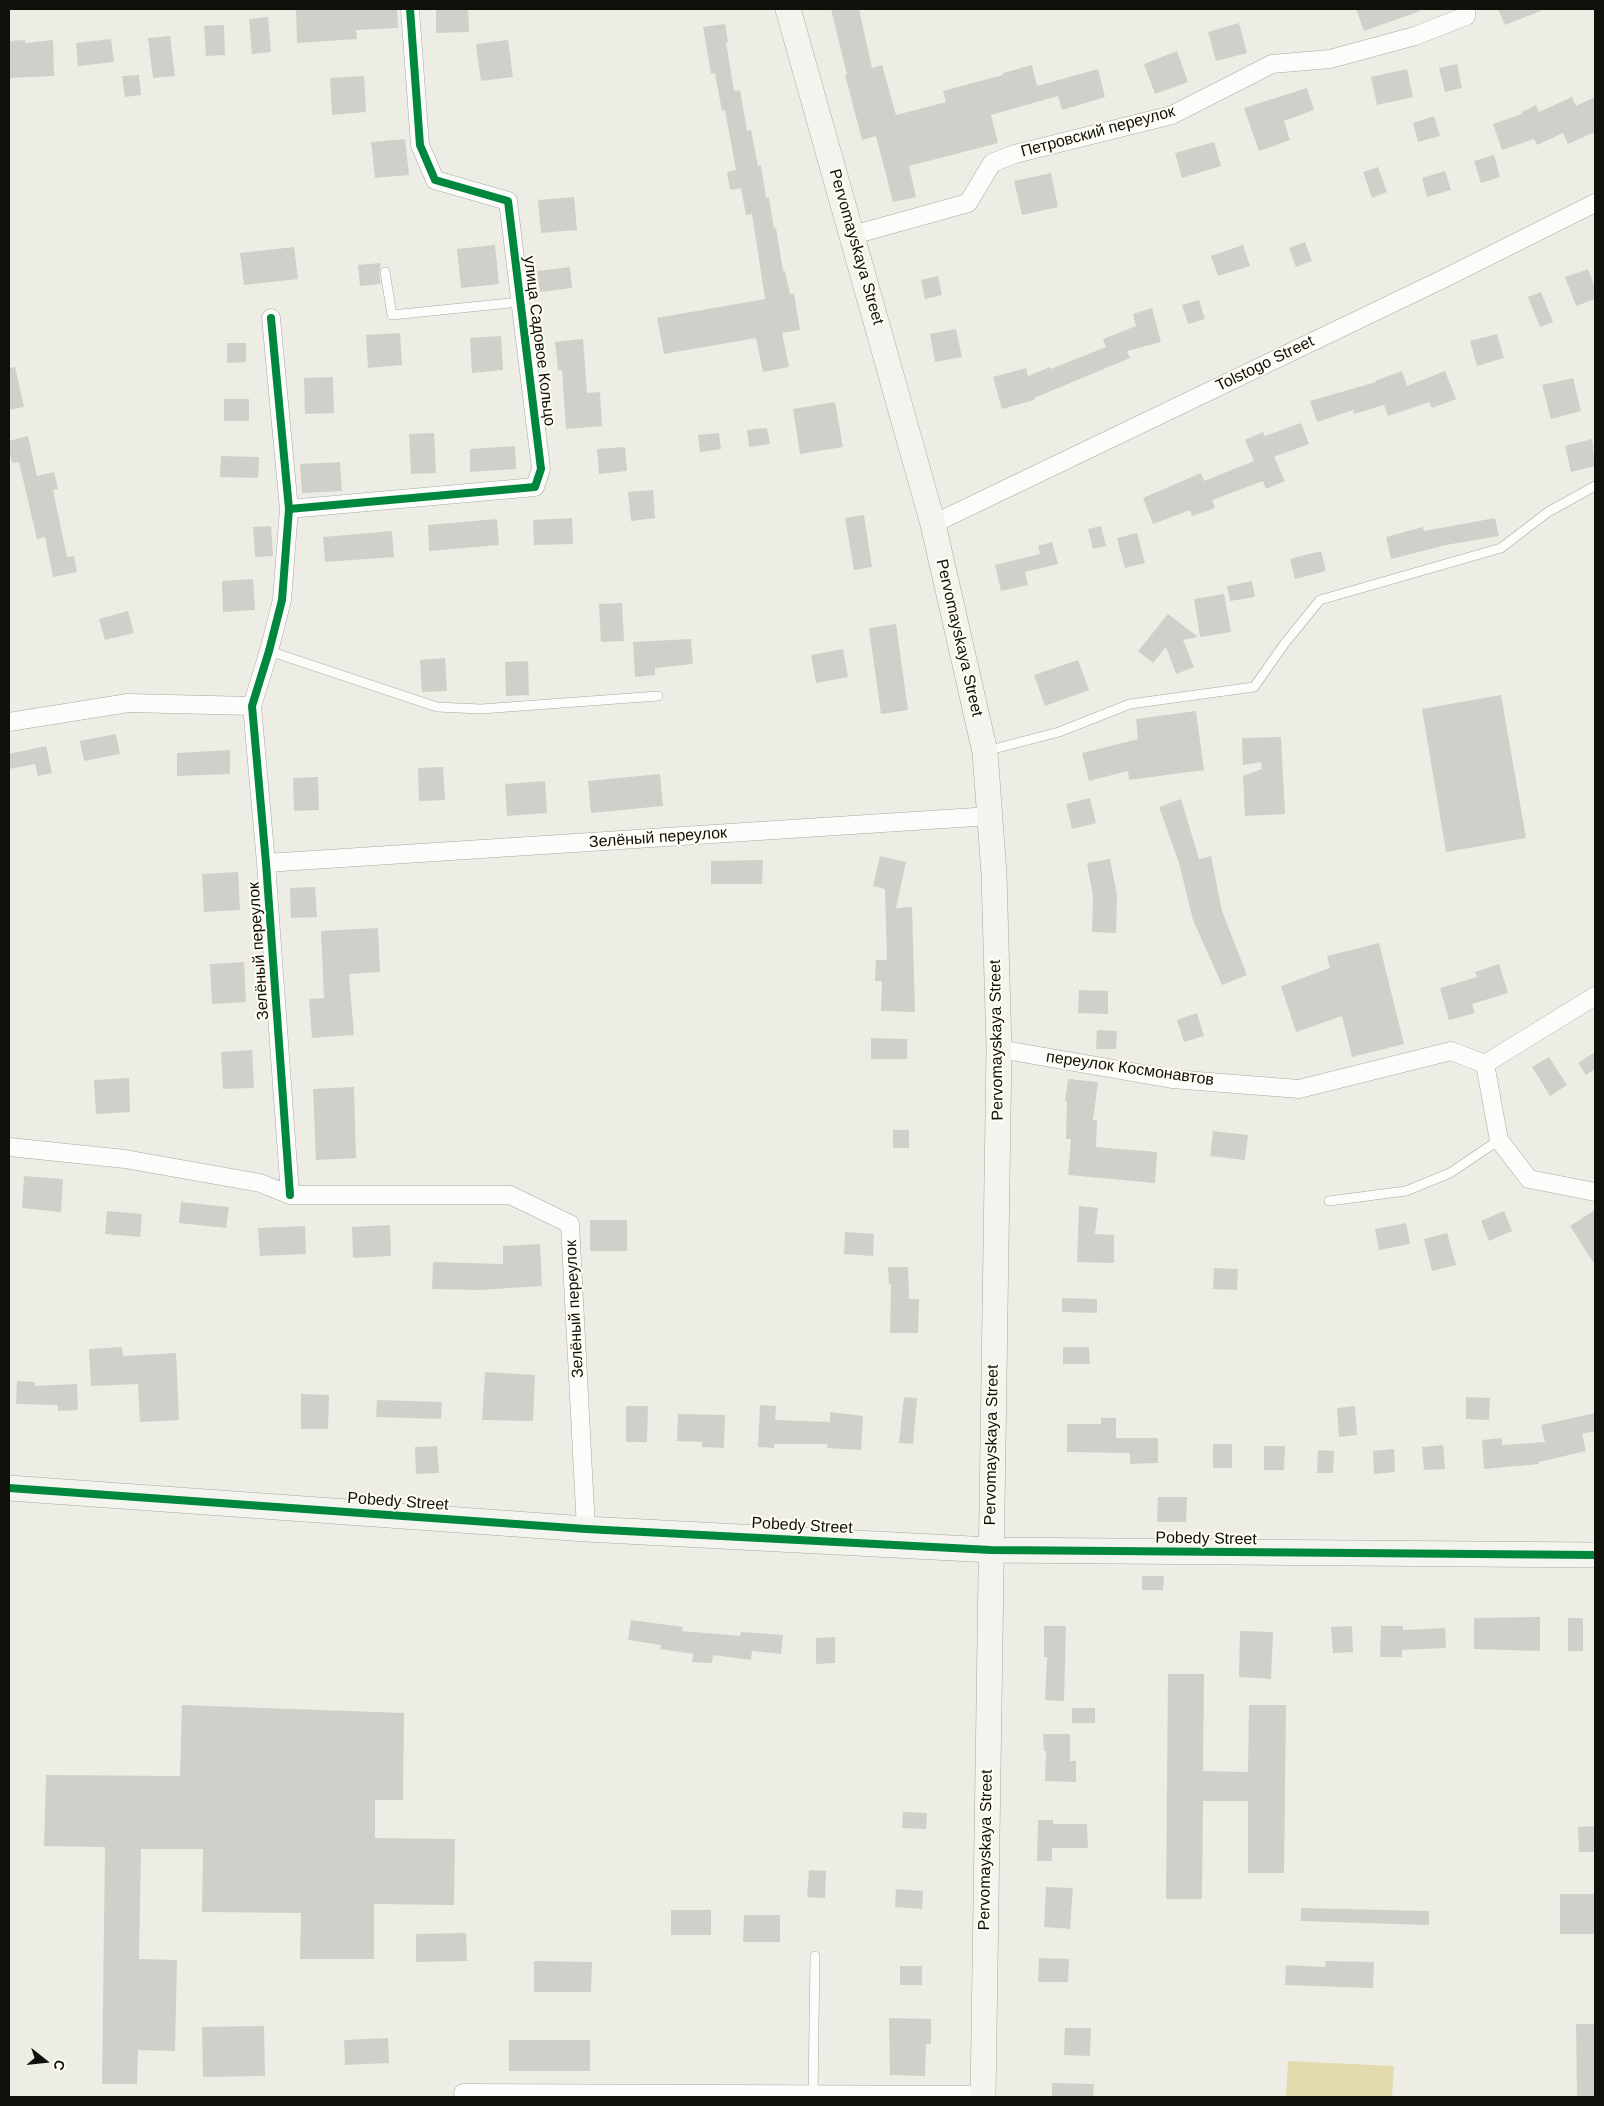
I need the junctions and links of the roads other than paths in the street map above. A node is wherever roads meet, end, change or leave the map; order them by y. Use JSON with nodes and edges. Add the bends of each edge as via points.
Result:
{"nodes":[{"id":1,"x":410,"y":9,"type":"edge"},
{"id":2,"x":788,"y":9,"type":"edge"},
{"id":3,"x":1466,"y":9,"type":"edge"},
{"id":4,"x":1595,"y":203,"type":"edge"},
{"id":5,"x":853,"y":235,"type":"junction"},
{"id":6,"x":385,"y":272,"type":"dead end"},
{"id":7,"x":520,"y":302,"type":"junction"},
{"id":8,"x":271,"y":318,"type":"dead end"},
{"id":9,"x":1595,"y":486,"type":"edge"},
{"id":10,"x":289,"y":509,"type":"junction"},
{"id":11,"x":933,"y":524,"type":"junction"},
{"id":12,"x":269,"y":651,"type":"junction"},
{"id":13,"x":658,"y":696,"type":"dead end"},
{"id":14,"x":252,"y":706,"type":"junction"},
{"id":15,"x":9,"y":718,"type":"edge"},
{"id":16,"x":985,"y":752,"type":"junction"},
{"id":17,"x":990,"y":816,"type":"junction"},
{"id":18,"x":266,"y":863,"type":"junction"},
{"id":19,"x":1595,"y":996,"type":"edge"},
{"id":20,"x":999,"y":1049,"type":"junction"},
{"id":21,"x":1485,"y":1064,"type":"junction"},
{"id":22,"x":1499,"y":1140,"type":"junction"},
{"id":23,"x":9,"y":1147,"type":"edge"},
{"id":24,"x":1595,"y":1192,"type":"edge"},
{"id":25,"x":290,"y":1195,"type":"junction"},
{"id":26,"x":1329,"y":1201,"type":"dead end"},
{"id":27,"x":9,"y":1488,"type":"edge"},
{"id":28,"x":586,"y":1529,"type":"junction"},
{"id":29,"x":991,"y":1550,"type":"junction"},
{"id":30,"x":1595,"y":1555,"type":"edge"},
{"id":31,"x":815,"y":1956,"type":"dead end"},
{"id":32,"x":463,"y":2093,"type":"dead end"},
{"id":33,"x":813,"y":2095,"type":"junction"},
{"id":34,"x":545,"y":2096,"type":"edge"},
{"id":35,"x":983,"y":2096,"type":"edge"}],
"edges":[{"from":1,"to":7,"type":"street","name":"улица Садовое Кольцо","via":[[420,145],[435,180],[508,200]]},
{"from":2,"to":5,"type":"main road","name":"Pervomayskaya Street"},
{"from":3,"to":5,"type":"street","name":"Петровский переулок","via":[[1466,16],[1416,36],[1330,59],[1272,64],[1172,115],[1015,154],[992,163],[968,203]]},
{"from":4,"to":11,"type":"street","name":"Tolstogo Street"},
{"from":5,"to":11,"type":"main road","name":"Pervomayskaya Street"},
{"from":6,"to":7,"type":"lane","via":[[392,314]]},
{"from":7,"to":10,"type":"street","name":"улица Садовое Кольцо","via":[[540,469],[535,488]]},
{"from":8,"to":10,"type":"street"},
{"from":9,"to":16,"type":"lane","via":[[1548,512],[1501,548],[1320,600],[1254,687],[1130,704],[1059,732]]},
{"from":10,"to":12,"type":"street","via":[[282,600]]},
{"from":11,"to":16,"type":"main road","name":"Pervomayskaya Street"},
{"from":12,"to":13,"type":"lane","via":[[437,707],[481,709]]},
{"from":12,"to":14,"type":"street"},
{"from":14,"to":15,"type":"street","via":[[128,703]]},
{"from":14,"to":18,"type":"street","name":"Зелёный переулок"},
{"from":16,"to":17,"type":"main road","name":"Pervomayskaya Street"},
{"from":17,"to":18,"type":"street","name":"Зелёный переулок"},
{"from":17,"to":20,"type":"main road","name":"Pervomayskaya Street"},
{"from":18,"to":25,"type":"street","name":"Зелёный переулок"},
{"from":19,"to":21,"type":"street"},
{"from":20,"to":21,"type":"street","name":"переулок Космонавтов","via":[[1172,1079],[1300,1089],[1451,1050]]},
{"from":20,"to":29,"type":"main road","name":"Pervomayskaya Street"},
{"from":21,"to":22,"type":"street"},
{"from":22,"to":24,"type":"street","via":[[1529,1179]]},
{"from":22,"to":26,"type":"lane","via":[[1450,1173],[1406,1191]]},
{"from":23,"to":25,"type":"street","name":"Зелёный переулок","via":[[125,1159],[260,1183]]},
{"from":25,"to":28,"type":"street","name":"Зелёный переулок","via":[[510,1195],[570,1224]]},
{"from":27,"to":28,"type":"main road","name":"Pobedy Street"},
{"from":28,"to":29,"type":"main road","name":"Pobedy Street"},
{"from":29,"to":30,"type":"main road","name":"Pobedy Street"},
{"from":29,"to":35,"type":"main road","name":"Pervomayskaya Street"},
{"from":31,"to":33,"type":"lane"},
{"from":32,"to":34,"type":"street"},
{"from":33,"to":34,"type":"street"},
{"from":33,"to":35,"type":"street"}]}
